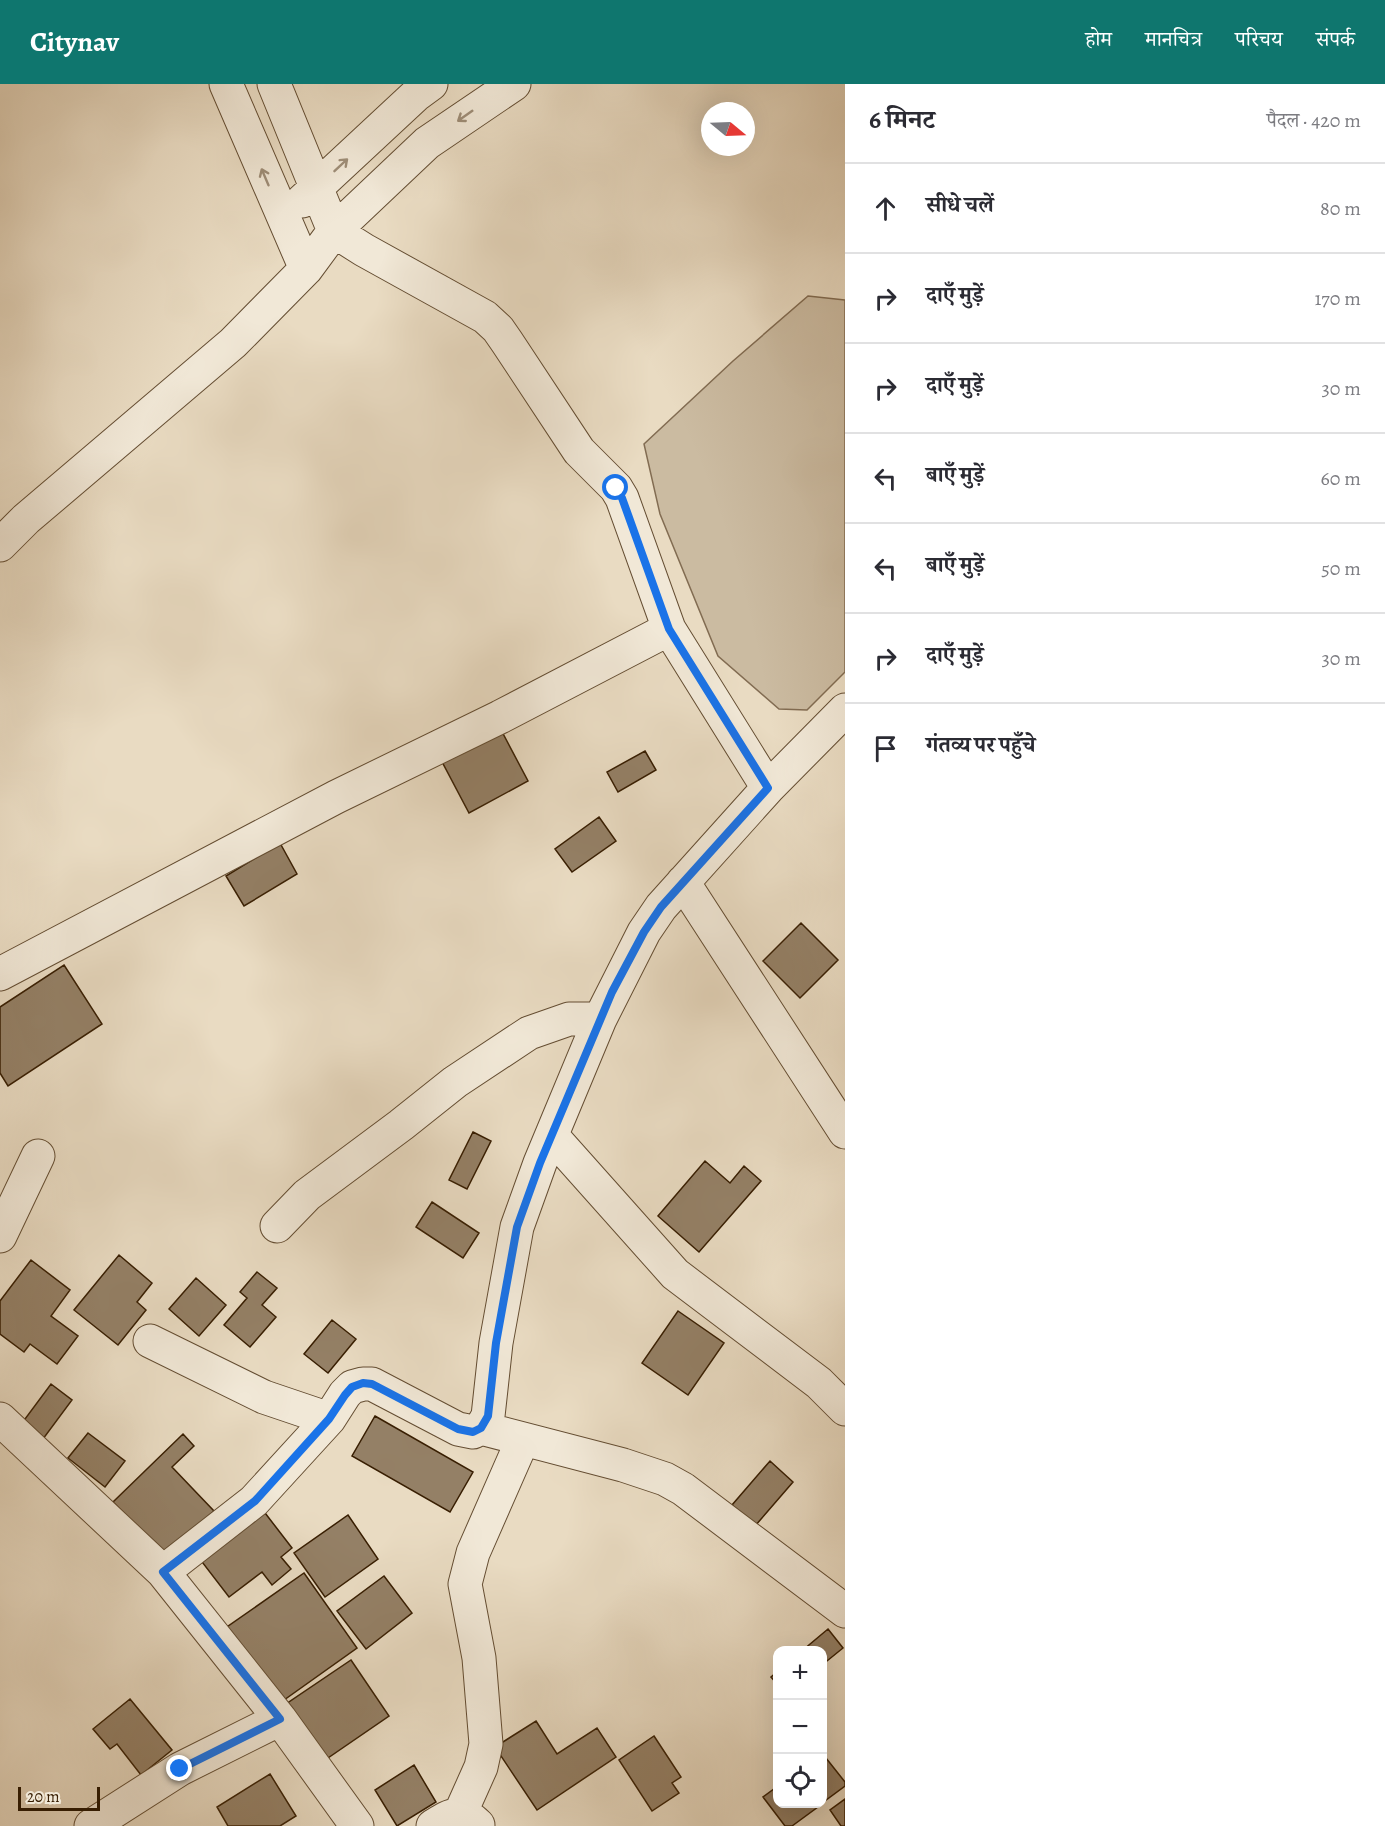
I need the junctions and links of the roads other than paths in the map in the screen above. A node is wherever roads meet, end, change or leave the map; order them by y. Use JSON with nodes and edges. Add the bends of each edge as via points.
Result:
{"nodes":[{"id":1,"x":226,"y":84,"type":"edge"},
{"id":2,"x":274,"y":84,"type":"edge"},
{"id":3,"x":431,"y":84,"type":"edge"},
{"id":4,"x":514,"y":84,"type":"edge"},
{"id":5,"x":317,"y":187,"type":"junction"},
{"id":6,"x":283,"y":219,"type":"junction"},
{"id":7,"x":334,"y":231,"type":"junction"},
{"id":8,"x":306,"y":269,"type":"junction"},
{"id":9,"x":0,"y":545,"type":"edge"},
{"id":10,"x":669,"y":629,"type":"junction"},
{"id":11,"x":845,"y":710,"type":"edge"},
{"id":12,"x":768,"y":788,"type":"junction"},
{"id":13,"x":683,"y":882,"type":"junction"},
{"id":14,"x":0,"y":974,"type":"edge"},
{"id":15,"x":600,"y":1018,"type":"junction"},
{"id":16,"x":845,"y":1132,"type":"edge"},
{"id":17,"x":552,"y":1136,"type":"junction"},
{"id":18,"x":38,"y":1156,"type":"dead end"},
{"id":19,"x":277,"y":1226,"type":"dead end"},
{"id":20,"x":0,"y":1236,"type":"edge"},
{"id":21,"x":150,"y":1341,"type":"dead end"},
{"id":22,"x":845,"y":1409,"type":"edge"},
{"id":23,"x":0,"y":1419,"type":"edge"},
{"id":24,"x":329,"y":1419,"type":"junction"},
{"id":25,"x":481,"y":1428,"type":"junction"},
{"id":26,"x":523,"y":1439,"type":"junction"},
{"id":27,"x":163,"y":1572,"type":"junction"},
{"id":28,"x":845,"y":1611,"type":"edge"},
{"id":29,"x":280,"y":1719,"type":"junction"},
{"id":30,"x":458,"y":1822,"type":"edge"},
{"id":31,"x":91,"y":1826,"type":"edge"},
{"id":32,"x":357,"y":1826,"type":"edge"}],
"edges":[{"from":6,"to":1,"type":"street","one_way":true},
{"from":2,"to":5,"type":"street"},
{"from":5,"to":3,"type":"street","one_way":true},
{"from":4,"to":7,"type":"street","one_way":true,"via":[[427,143]]},
{"from":5,"to":6,"type":"street"},
{"from":5,"to":7,"type":"street"},
{"from":6,"to":8,"type":"street"},
{"from":7,"to":8,"type":"street"},
{"from":7,"to":10,"type":"street","via":[[485,317],[498,329],[579,451],[622,498]]},
{"from":8,"to":9,"type":"street","via":[[233,343]]},
{"from":10,"to":12,"type":"street"},
{"from":10,"to":14,"type":"street","via":[[336,797]]},
{"from":11,"to":12,"type":"street"},
{"from":12,"to":13,"type":"street"},
{"from":13,"to":15,"type":"street","via":[[644,932]]},
{"from":13,"to":16,"type":"street"},
{"from":15,"to":17,"type":"street"},
{"from":15,"to":19,"type":"street","via":[[569,1019],[529,1033],[455,1082],[307,1195]]},
{"from":17,"to":22,"type":"street","via":[[675,1274],[819,1383]]},
{"from":17,"to":25,"type":"street","via":[[514,1237],[491,1399]]},
{"from":18,"to":20,"type":"street"},
{"from":21,"to":24,"type":"street","via":[[264,1397]]},
{"from":23,"to":27,"type":"street"},
{"from":24,"to":25,"type":"street","via":[[352,1387],[363,1383],[383,1389],[458,1429],[473,1432]]},
{"from":24,"to":27,"type":"street","via":[[255,1501]]},
{"from":25,"to":26,"type":"street"},
{"from":26,"to":28,"type":"street","via":[[665,1479]]},
{"from":26,"to":30,"type":"street","via":[[467,1571],[465,1584],[479,1658],[486,1744],[481,1767]]},
{"from":27,"to":29,"type":"street"},
{"from":29,"to":31,"type":"street","via":[[180,1769]]},
{"from":29,"to":32,"type":"street"}]}
